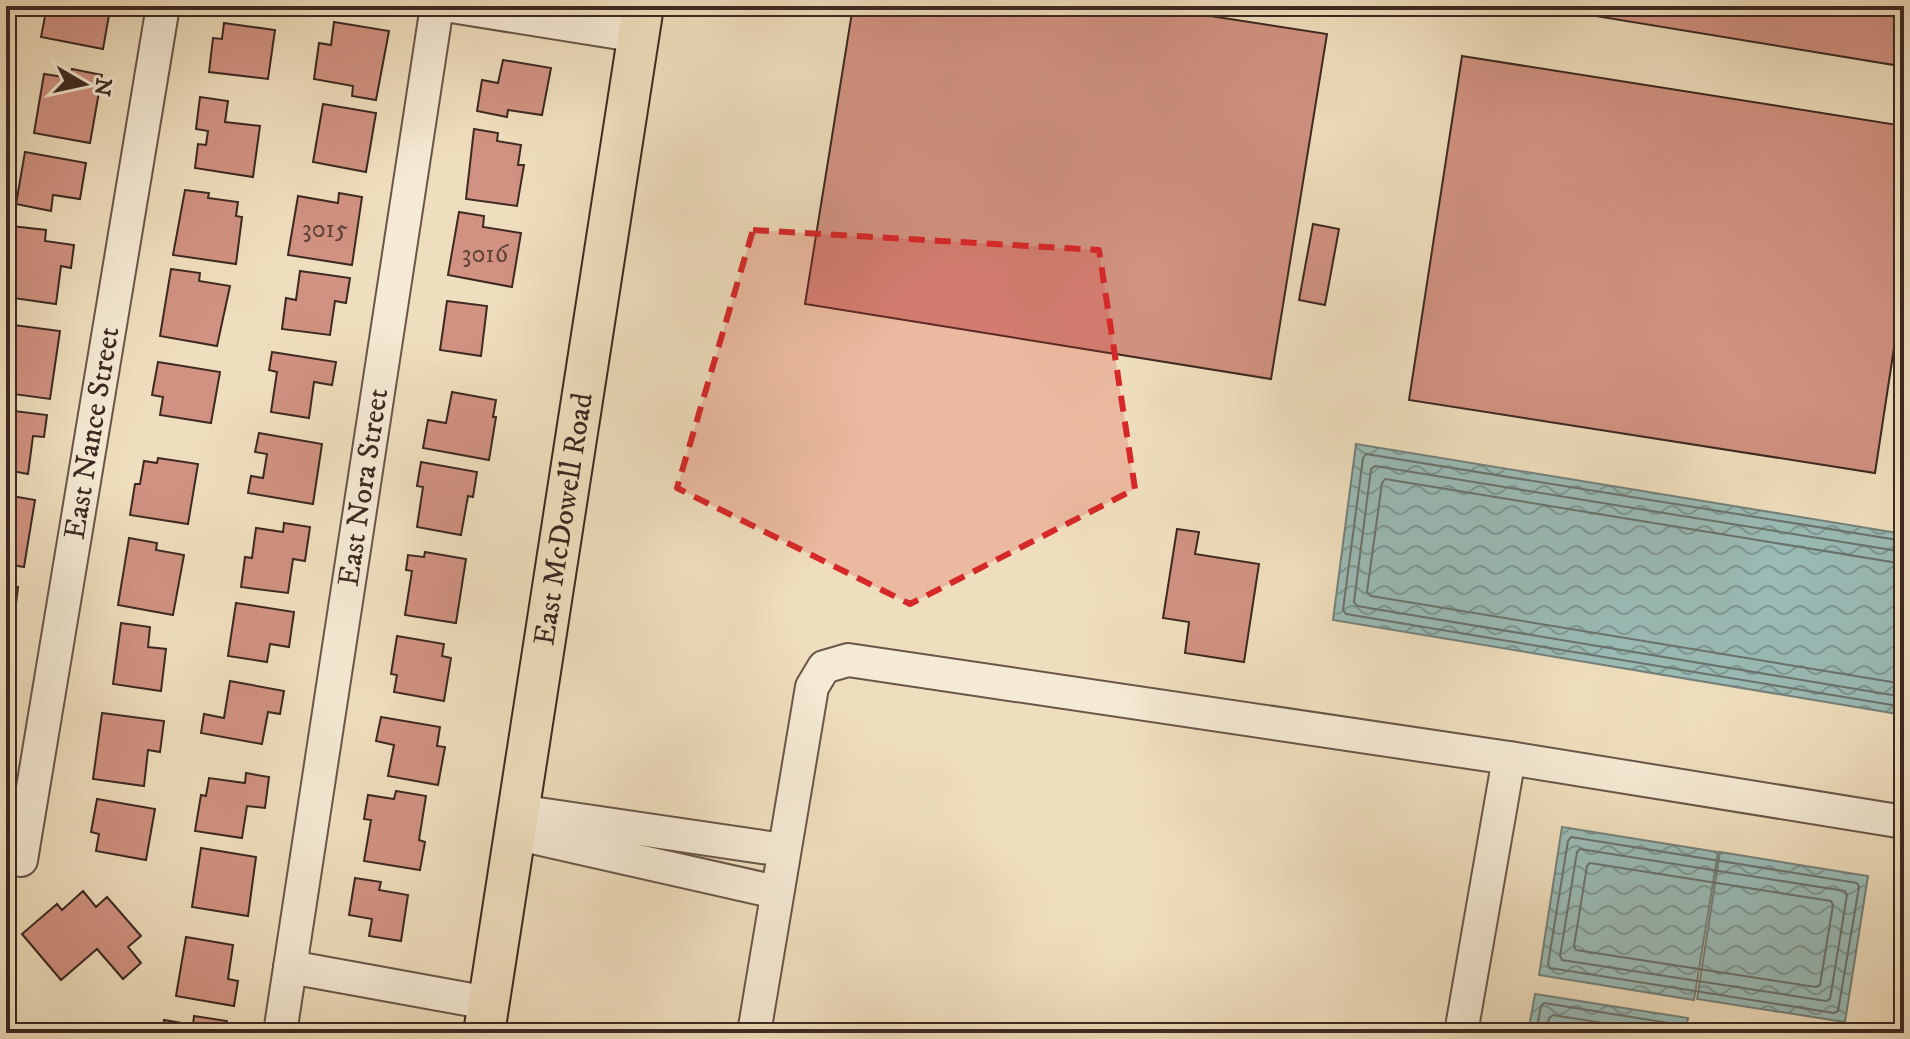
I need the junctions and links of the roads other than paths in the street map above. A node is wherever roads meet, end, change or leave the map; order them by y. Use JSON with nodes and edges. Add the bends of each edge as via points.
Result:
{"nodes":[{"id":1,"x":163,"y":6,"type":"edge"},
{"id":2,"x":437,"y":6,"type":"edge"},
{"id":3,"x":451,"y":6,"type":"edge"},
{"id":4,"x":641,"y":21,"type":"edge"},
{"id":5,"x":1509,"y":758,"type":"junction"},
{"id":6,"x":516,"y":822,"type":"junction"},
{"id":7,"x":1904,"y":822,"type":"edge"},
{"id":8,"x":783,"y":850,"type":"junction"},
{"id":9,"x":14,"y":859,"type":"edge"},
{"id":10,"x":776,"y":892,"type":"junction"},
{"id":11,"x":290,"y":967,"type":"junction"},
{"id":12,"x":486,"y":1018,"type":"edge"},
{"id":13,"x":280,"y":1033,"type":"edge"},
{"id":14,"x":754,"y":1033,"type":"edge"},
{"id":15,"x":1461,"y":1033,"type":"edge"}],
"edges":[{"from":1,"to":9,"type":"street","name":"East Nance Street"},
{"from":2,"to":11,"type":"street","name":"East Nora Street"},
{"from":3,"to":4,"type":"street"},
{"from":4,"to":6,"type":"main road","name":"East McDowell Road"},
{"from":5,"to":7,"type":"street"},
{"from":5,"to":8,"type":"street","via":[[848,660],[824,667],[812,687]]},
{"from":5,"to":15,"type":"street"},
{"from":6,"to":8,"type":"street"},
{"from":6,"to":10,"type":"street"},
{"from":6,"to":12,"type":"main road","name":"East McDowell Road"},
{"from":8,"to":10,"type":"street"},
{"from":10,"to":14,"type":"street"},
{"from":11,"to":12,"type":"street"},
{"from":11,"to":13,"type":"street","name":"East Nora Street"}]}
